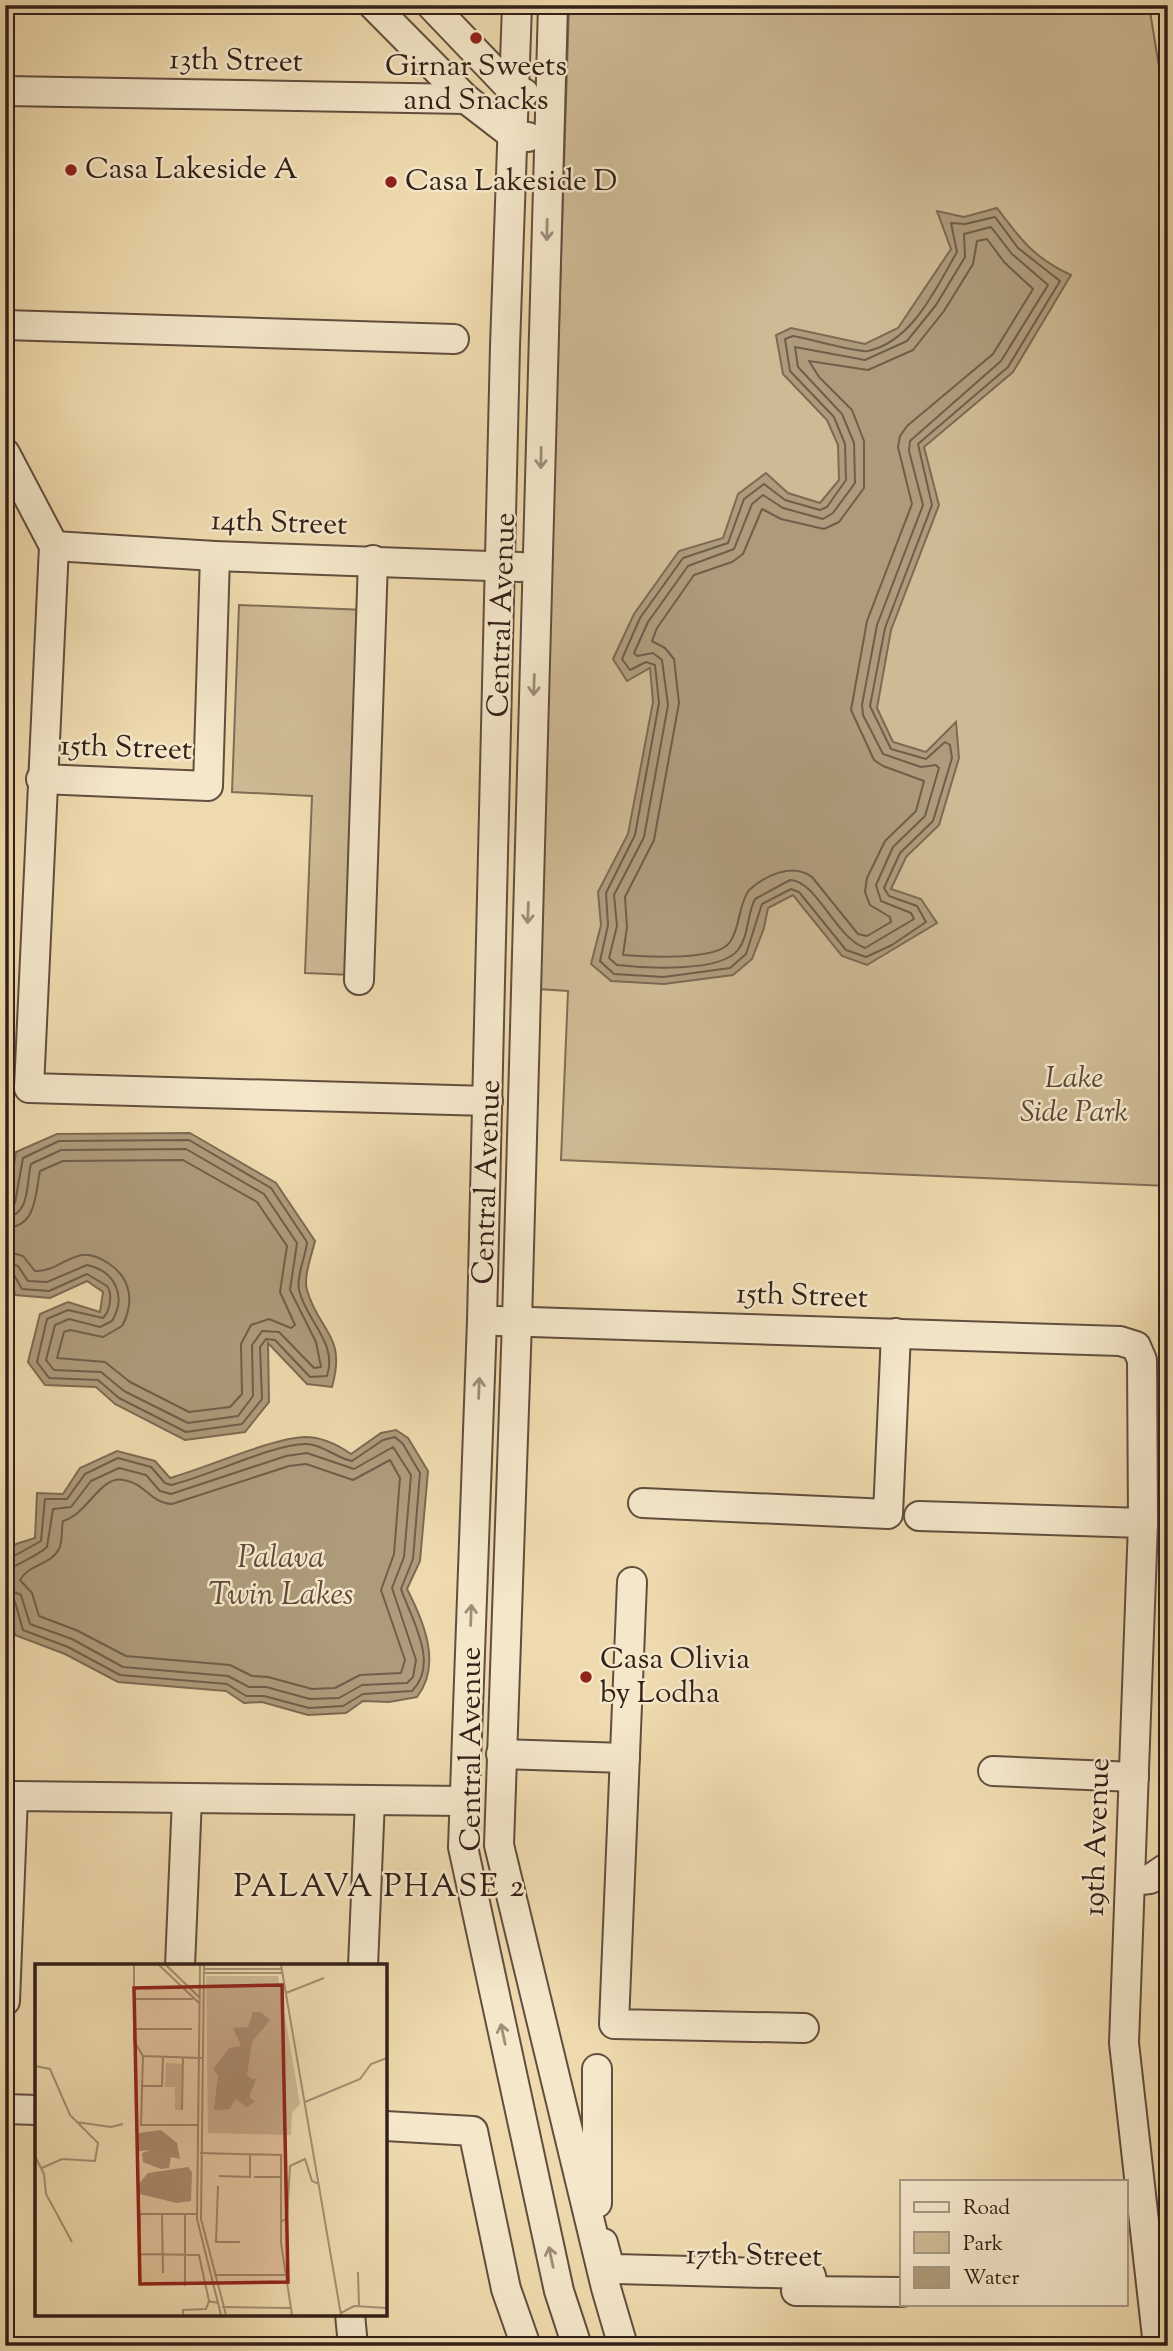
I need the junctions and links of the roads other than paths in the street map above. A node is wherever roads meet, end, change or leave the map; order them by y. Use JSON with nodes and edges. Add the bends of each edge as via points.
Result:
{"nodes":[{"id":1,"x":373,"y":5,"type":"edge"},
{"id":2,"x":431,"y":5,"type":"edge"},
{"id":3,"x":517,"y":5,"type":"edge"},
{"id":4,"x":553,"y":5,"type":"edge"},
{"id":5,"x":5,"y":91,"type":"edge"},
{"id":6,"x":515,"y":93,"type":"junction"},
{"id":7,"x":550,"y":93,"type":"junction"},
{"id":8,"x":466,"y":99,"type":"junction"},
{"id":9,"x":514,"y":136,"type":"junction"},
{"id":10,"x":549,"y":138,"type":"junction"},
{"id":11,"x":5,"y":325,"type":"edge"},
{"id":12,"x":454,"y":339,"type":"dead end"},
{"id":13,"x":5,"y":453,"type":"edge"},
{"id":14,"x":54,"y":546,"type":"junction"},
{"id":15,"x":215,"y":556,"type":"junction"},
{"id":16,"x":373,"y":560,"type":"junction"},
{"id":17,"x":502,"y":566,"type":"junction"},
{"id":18,"x":538,"y":568,"type":"junction"},
{"id":19,"x":41,"y":779,"type":"junction"},
{"id":20,"x":359,"y":980,"type":"dead end"},
{"id":21,"x":488,"y":1101,"type":"junction"},
{"id":22,"x":482,"y":1321,"type":"junction"},
{"id":23,"x":517,"y":1321,"type":"junction"},
{"id":24,"x":896,"y":1333,"type":"junction"},
{"id":25,"x":1121,"y":1341,"type":"joint"},
{"id":26,"x":643,"y":1503,"type":"dead end"},
{"id":27,"x":919,"y":1516,"type":"dead end"},
{"id":28,"x":1143,"y":1524,"type":"junction"},
{"id":29,"x":632,"y":1582,"type":"dead end"},
{"id":30,"x":501,"y":1754,"type":"junction"},
{"id":31,"x":625,"y":1758,"type":"junction"},
{"id":32,"x":993,"y":1771,"type":"dead end"},
{"id":33,"x":1134,"y":1777,"type":"junction"},
{"id":34,"x":187,"y":1798,"type":"junction"},
{"id":35,"x":370,"y":1800,"type":"junction"},
{"id":36,"x":464,"y":1801,"type":"junction"},
{"id":37,"x":1168,"y":1867,"type":"edge"},
{"id":38,"x":1130,"y":1881,"type":"junction"},
{"id":39,"x":180,"y":1964,"type":"edge"},
{"id":40,"x":363,"y":1964,"type":"edge"},
{"id":41,"x":5,"y":2001,"type":"edge"},
{"id":42,"x":804,"y":2028,"type":"dead end"},
{"id":43,"x":597,"y":2069,"type":"dead end"},
{"id":44,"x":5,"y":2109,"type":"edge"},
{"id":45,"x":35,"y":2110,"type":"edge"},
{"id":46,"x":387,"y":2126,"type":"edge"},
{"id":47,"x":606,"y":2288,"type":"junction"},
{"id":48,"x":559,"y":2291,"type":"junction"},
{"id":49,"x":814,"y":2291,"type":"junction"},
{"id":50,"x":900,"y":2292,"type":"edge"},
{"id":51,"x":1138,"y":2295,"type":"edge"},
{"id":52,"x":349,"y":2316,"type":"edge"},
{"id":53,"x":353,"y":2346,"type":"edge"},
{"id":54,"x":526,"y":2346,"type":"edge"},
{"id":55,"x":577,"y":2346,"type":"edge"},
{"id":56,"x":623,"y":2346,"type":"edge"},
{"id":57,"x":1158,"y":2346,"type":"edge"}],
"edges":[{"from":1,"to":8,"type":"street"},
{"from":2,"to":6,"type":"street"},
{"from":3,"to":6,"type":"street","name":"Central Avenue"},
{"from":4,"to":7,"type":"street","name":"Central Avenue"},
{"from":5,"to":8,"type":"street","name":"13th Street"},
{"from":6,"to":7,"type":"street"},
{"from":6,"to":9,"type":"street","name":"Central Avenue"},
{"from":7,"to":10,"type":"street","name":"Central Avenue"},
{"from":8,"to":9,"type":"street"},
{"from":9,"to":10,"type":"street"},
{"from":9,"to":17,"type":"street","name":"Central Avenue"},
{"from":10,"to":18,"type":"street","name":"Central Avenue","one_way":true},
{"from":11,"to":12,"type":"street"},
{"from":13,"to":14,"type":"street"},
{"from":14,"to":15,"type":"street","name":"14th Street"},
{"from":14,"to":19,"type":"street"},
{"from":15,"to":16,"type":"street","name":"14th Street"},
{"from":15,"to":19,"type":"street","name":"15th Street","via":[[208,786]]},
{"from":16,"to":17,"type":"street","name":"14th Street"},
{"from":16,"to":20,"type":"street"},
{"from":17,"to":18,"type":"street","name":"14th Street"},
{"from":17,"to":21,"type":"street","name":"Central Avenue"},
{"from":18,"to":23,"type":"street","name":"Central Avenue","one_way":true},
{"from":19,"to":21,"type":"street","via":[[29,1088]]},
{"from":21,"to":22,"type":"street","name":"Central Avenue"},
{"from":22,"to":23,"type":"street","name":"15th Street"},
{"from":36,"to":22,"type":"street","name":"Central Avenue","one_way":true},
{"from":23,"to":24,"type":"street","name":"15th Street"},
{"from":23,"to":30,"type":"street","name":"Central Avenue"},
{"from":24,"to":25,"type":"street","name":"15th Street"},
{"from":24,"to":26,"type":"street","via":[[888,1514]]},
{"from":25,"to":28,"type":"street","name":"19th Avenue","via":[[1136,1346],[1142,1360]]},
{"from":27,"to":28,"type":"street"},
{"from":28,"to":33,"type":"street","name":"19th Avenue"},
{"from":29,"to":31,"type":"street"},
{"from":30,"to":31,"type":"street"},
{"from":30,"to":47,"type":"street","name":"Central Avenue","via":[[499,1845]]},
{"from":31,"to":42,"type":"street","via":[[614,2024]]},
{"from":32,"to":33,"type":"street"},
{"from":33,"to":38,"type":"street","name":"19th Avenue"},
{"from":34,"to":35,"type":"street"},
{"from":34,"to":39,"type":"street"},
{"from":34,"to":41,"type":"street","via":[[13,1796]]},
{"from":35,"to":36,"type":"street"},
{"from":35,"to":40,"type":"street"},
{"from":48,"to":36,"type":"street","name":"Central Avenue","one_way":true,"via":[[463,1847]]},
{"from":37,"to":38,"type":"street","via":[[1150,1879]]},
{"from":38,"to":51,"type":"street","name":"19th Avenue","via":[[1124,2043]]},
{"from":43,"to":49,"type":"street","via":[[597,2220],[609,2265],[626,2270],[805,2274],[811,2276]]},
{"from":44,"to":45,"type":"street"},
{"from":46,"to":54,"type":"street","via":[[473,2130],[506,2289]]},
{"from":47,"to":48,"type":"street","name":"17th Street"},
{"from":47,"to":49,"type":"street","name":"17th Street"},
{"from":47,"to":56,"type":"street","name":"Central Avenue"},
{"from":48,"to":55,"type":"street","name":"Central Avenue"},
{"from":49,"to":50,"type":"street","name":"17th Street"},
{"from":51,"to":57,"type":"street","name":"19th Avenue"},
{"from":52,"to":53,"type":"street"}]}
